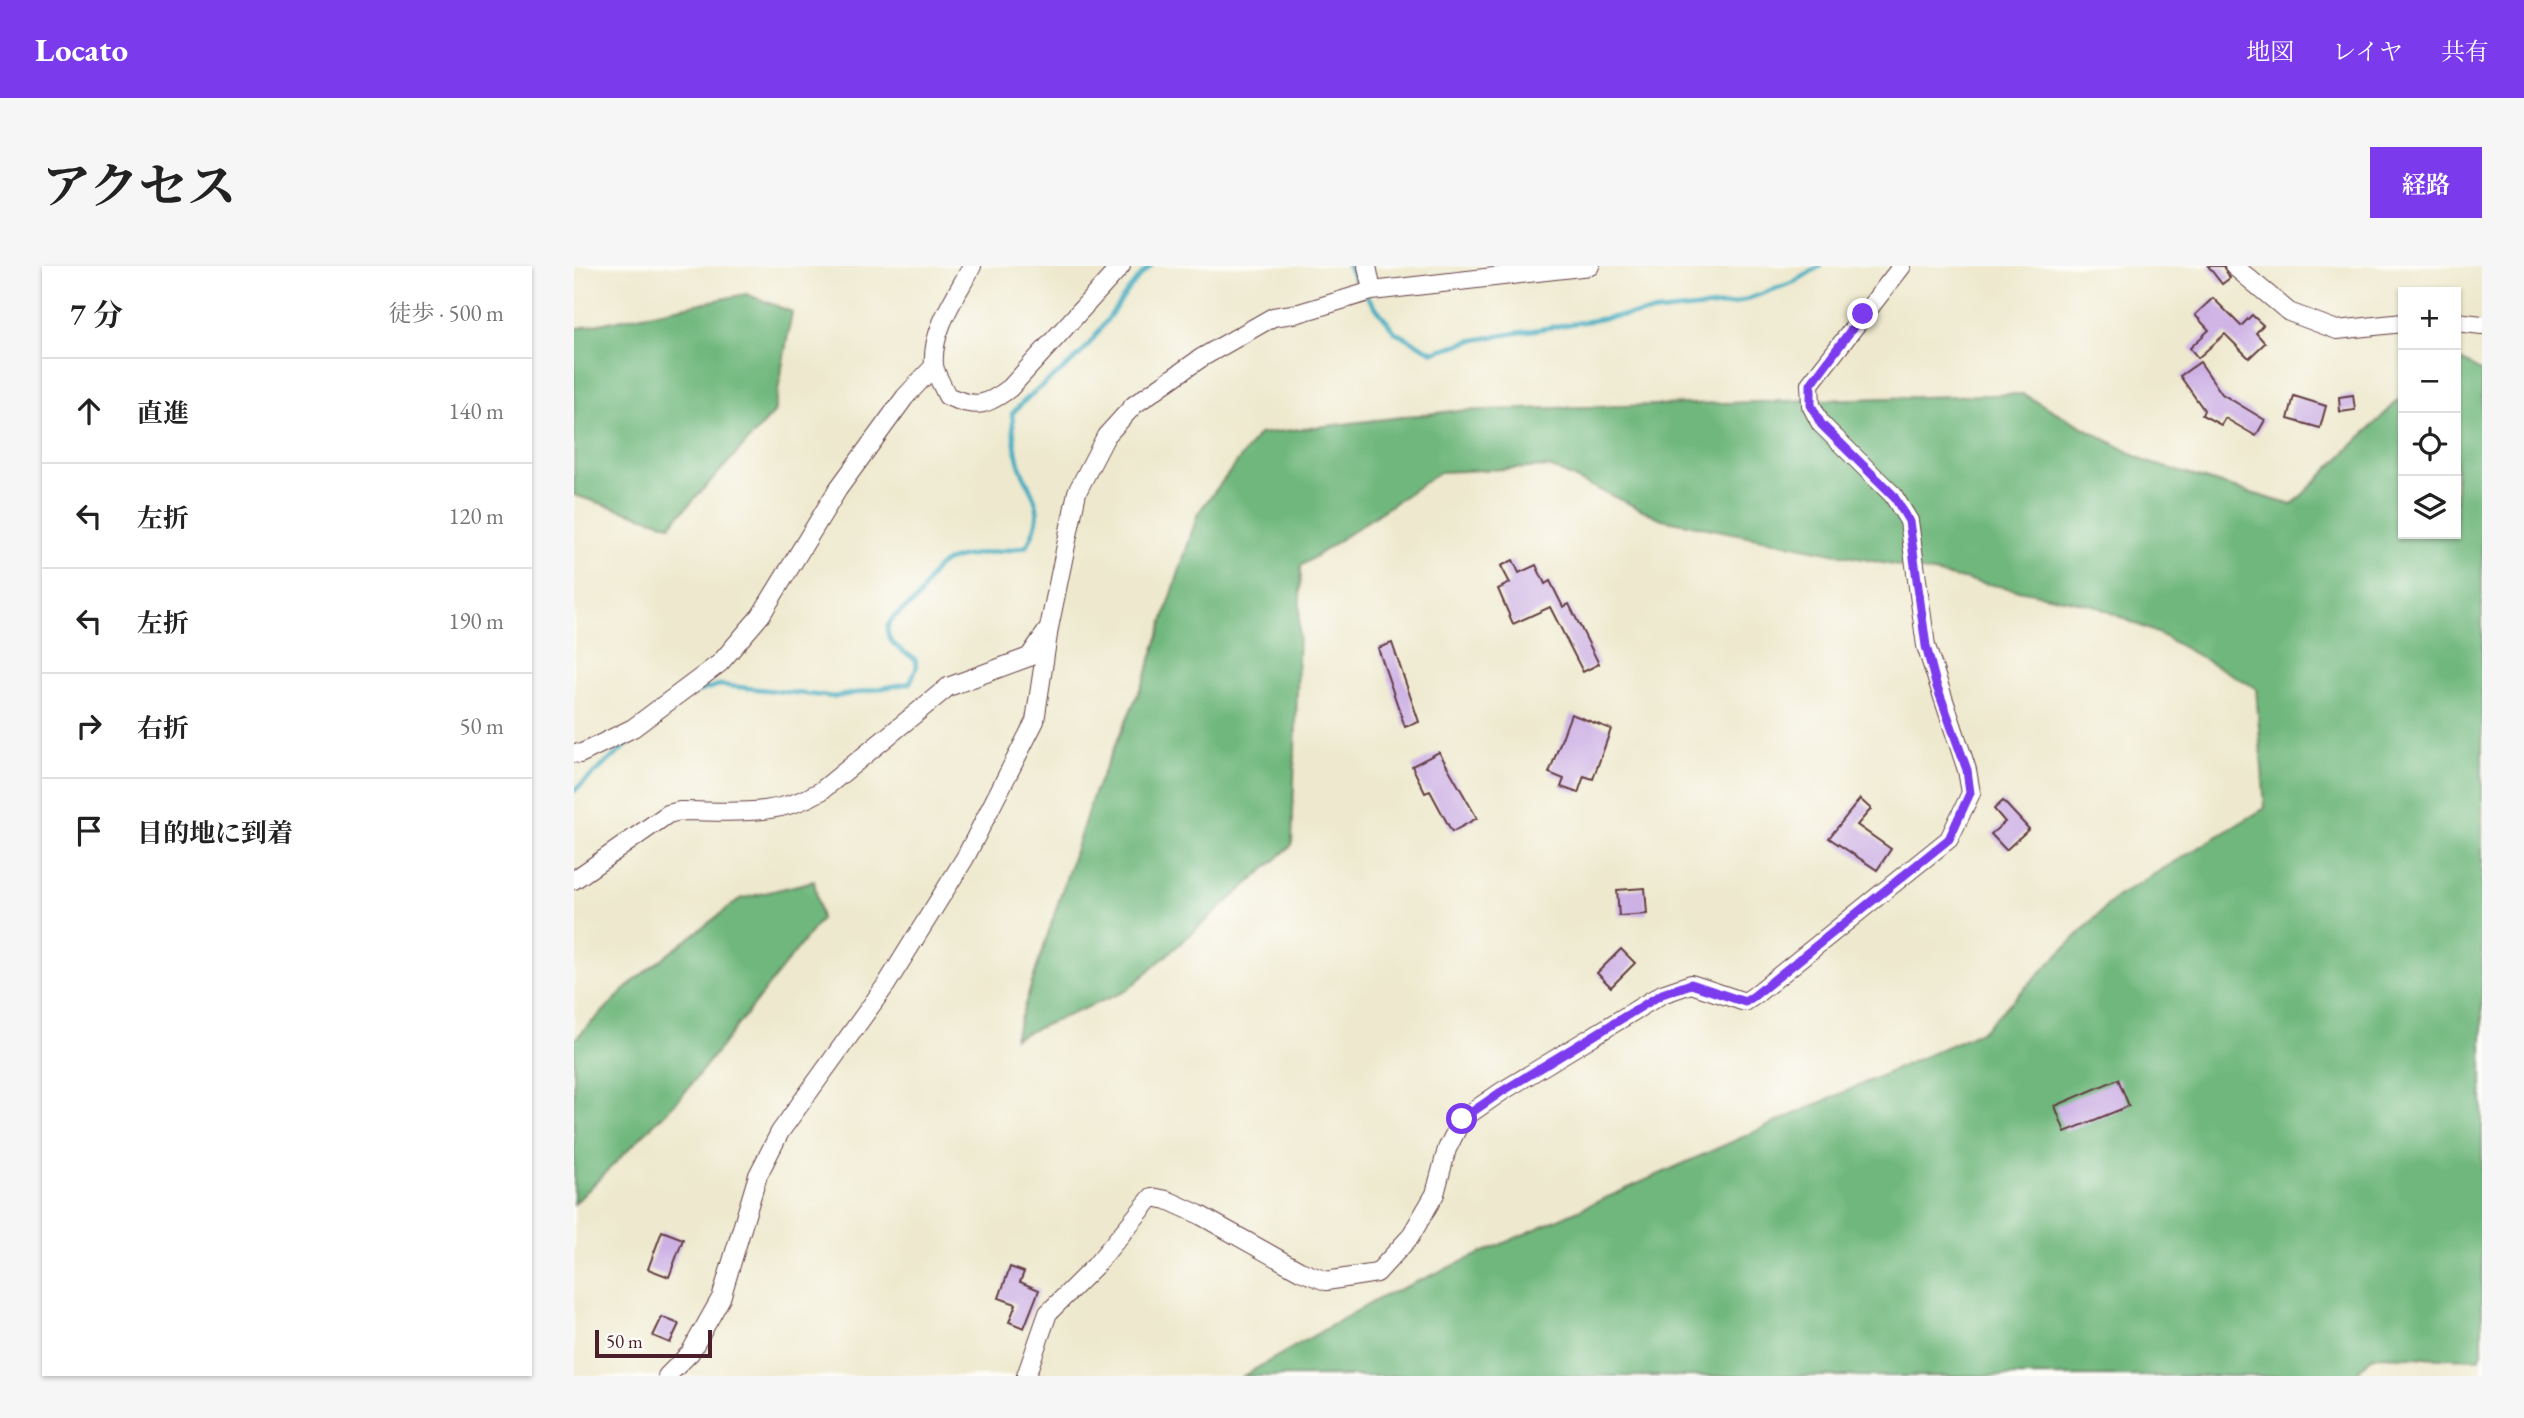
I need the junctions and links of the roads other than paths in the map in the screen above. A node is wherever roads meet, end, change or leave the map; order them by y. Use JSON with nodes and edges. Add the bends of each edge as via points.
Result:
{"nodes":[{"id":1,"x":972,"y":266,"type":"edge"},
{"id":2,"x":1121,"y":266,"type":"edge"},
{"id":3,"x":1367,"y":266,"type":"edge"},
{"id":4,"x":1590,"y":266,"type":"edge"},
{"id":5,"x":1902,"y":266,"type":"edge"},
{"id":6,"x":2234,"y":266,"type":"edge"},
{"id":7,"x":1372,"y":291,"type":"junction"},
{"id":8,"x":2461,"y":323,"type":"edge"},
{"id":9,"x":2398,"y":324,"type":"edge"},
{"id":10,"x":2482,"y":325,"type":"edge"},
{"id":11,"x":934,"y":366,"type":"junction"},
{"id":12,"x":1049,"y":628,"type":"junction"},
{"id":13,"x":574,"y":753,"type":"edge"},
{"id":14,"x":574,"y":880,"type":"edge"},
{"id":15,"x":667,"y":1376,"type":"edge"},
{"id":16,"x":1026,"y":1376,"type":"edge"}],
"edges":[{"from":1,"to":11,"type":"street","via":[[945,316]]},
{"from":2,"to":11,"type":"street","via":[[1032,367],[994,400],[970,405],[947,396]]},
{"from":3,"to":7,"type":"street"},
{"from":4,"to":7,"type":"street"},
{"from":5,"to":16,"type":"street","via":[[1811,384],[1811,405],[1821,424],[1893,495],[1909,521],[1926,646],[1967,770],[1970,793],[1949,839],[1745,1002],[1683,985],[1462,1119],[1447,1149],[1435,1194],[1410,1237],[1377,1273],[1326,1281],[1198,1214],[1152,1197],[1095,1266],[1048,1313]]},
{"from":6,"to":9,"type":"street","via":[[2289,312],[2337,330]]},
{"from":7,"to":12,"type":"street","via":[[1273,317],[1134,404],[1105,436],[1077,492]]},
{"from":8,"to":10,"type":"street"},
{"from":11,"to":13,"type":"street","via":[[905,397],[838,489],[761,615],[720,663],[633,728]]},
{"from":12,"to":14,"type":"street","via":[[1029,657],[948,687],[800,804],[776,810],[668,814]]},
{"from":12,"to":15,"type":"street","via":[[1035,721],[977,835],[886,985],[780,1132],[758,1175],[721,1298],[696,1344]]}]}
